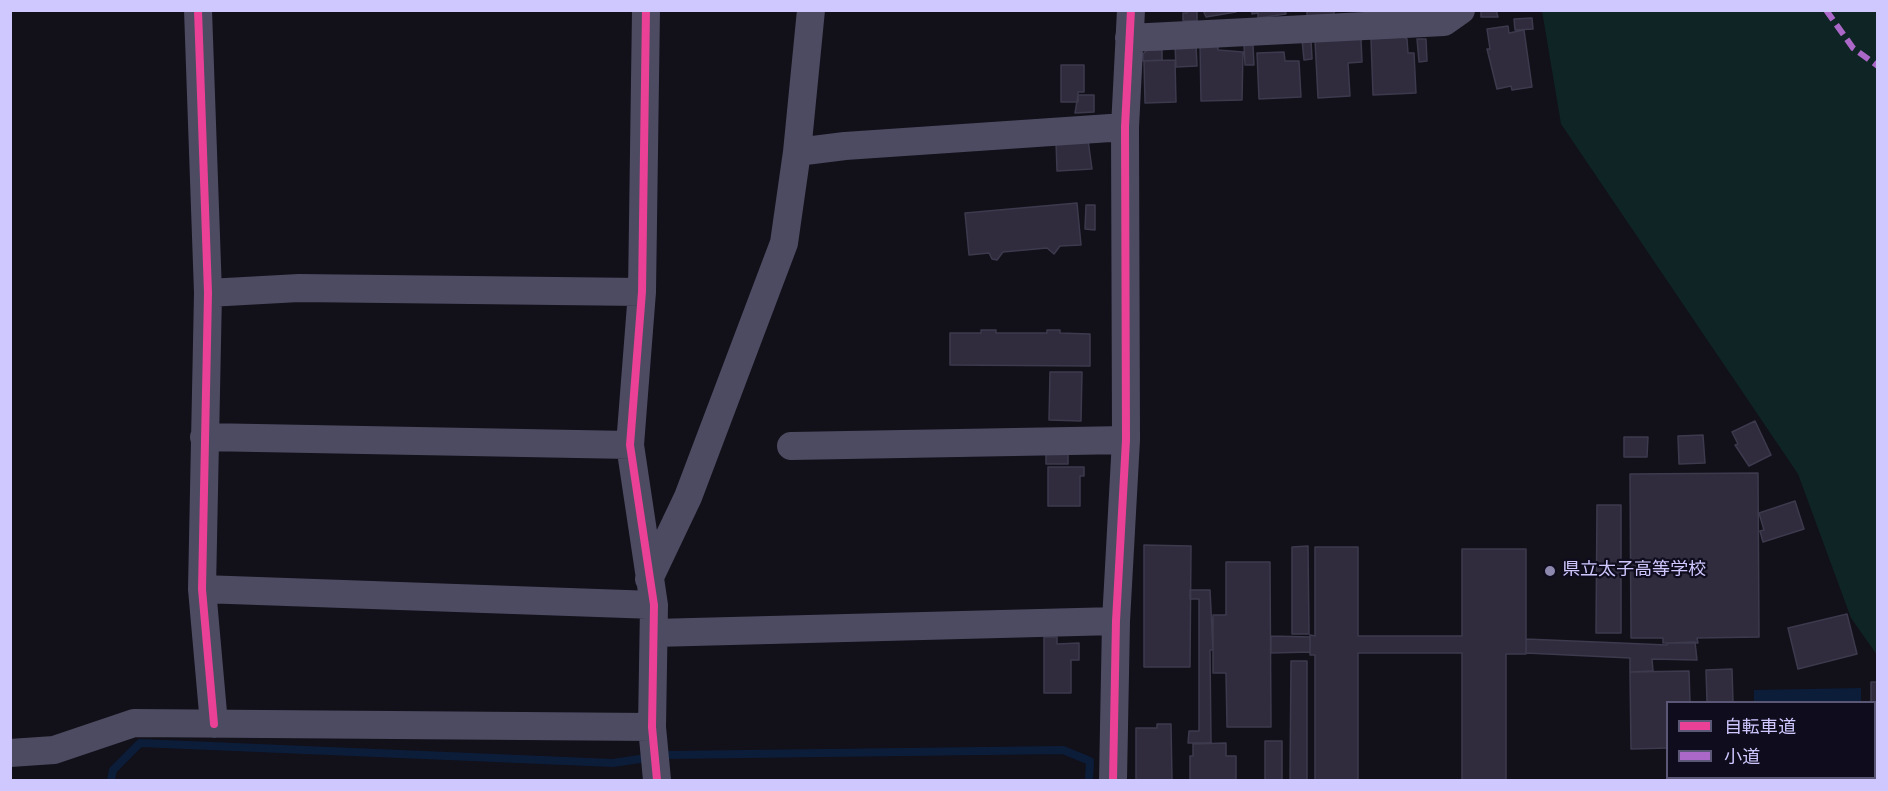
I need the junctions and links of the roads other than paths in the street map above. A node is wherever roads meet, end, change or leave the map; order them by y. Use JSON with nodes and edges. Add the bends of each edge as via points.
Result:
{"nodes":[{"id":1,"x":198,"y":10,"type":"edge"},
{"id":2,"x":646,"y":10,"type":"edge"},
{"id":3,"x":811,"y":10,"type":"edge"},
{"id":4,"x":1461,"y":10,"type":"edge"},
{"id":5,"x":1130,"y":24,"type":"edge"},
{"id":6,"x":1125,"y":127,"type":"junction"},
{"id":7,"x":797,"y":152,"type":"junction"},
{"id":8,"x":642,"y":292,"type":"junction"},
{"id":9,"x":208,"y":293,"type":"junction"},
{"id":10,"x":204,"y":437,"type":"junction"},
{"id":11,"x":1126,"y":440,"type":"junction"},
{"id":12,"x":630,"y":445,"type":"junction"},
{"id":13,"x":791,"y":446,"type":"dead end"},
{"id":14,"x":202,"y":589,"type":"junction"},
{"id":15,"x":651,"y":592,"type":"junction"},
{"id":16,"x":1116,"y":621,"type":"junction"},
{"id":17,"x":654,"y":633,"type":"junction"},
{"id":18,"x":214,"y":724,"type":"junction"},
{"id":19,"x":652,"y":728,"type":"junction"},
{"id":20,"x":10,"y":753,"type":"edge"},
{"id":21,"x":657,"y":780,"type":"edge"},
{"id":22,"x":1113,"y":780,"type":"edge"}],
"edges":[{"from":1,"to":9,"type":"street"},
{"from":2,"to":8,"type":"street"},
{"from":3,"to":7,"type":"street"},
{"from":4,"to":5,"type":"street","via":[[1444,22]]},
{"from":5,"to":6,"type":"street"},
{"from":6,"to":7,"type":"street"},
{"from":6,"to":11,"type":"street"},
{"from":7,"to":15,"type":"street","via":[[784,243]]},
{"from":8,"to":9,"type":"street","via":[[299,288]]},
{"from":8,"to":12,"type":"street"},
{"from":9,"to":10,"type":"street"},
{"from":10,"to":12,"type":"street"},
{"from":10,"to":14,"type":"street"},
{"from":11,"to":13,"type":"street"},
{"from":11,"to":16,"type":"street"},
{"from":12,"to":15,"type":"street"},
{"from":14,"to":15,"type":"street"},
{"from":14,"to":18,"type":"street"},
{"from":15,"to":17,"type":"street"},
{"from":16,"to":17,"type":"street"},
{"from":16,"to":22,"type":"street"},
{"from":17,"to":19,"type":"street"},
{"from":18,"to":19,"type":"street"},
{"from":18,"to":20,"type":"street","via":[[134,723],[54,750]]},
{"from":19,"to":21,"type":"street"}]}
